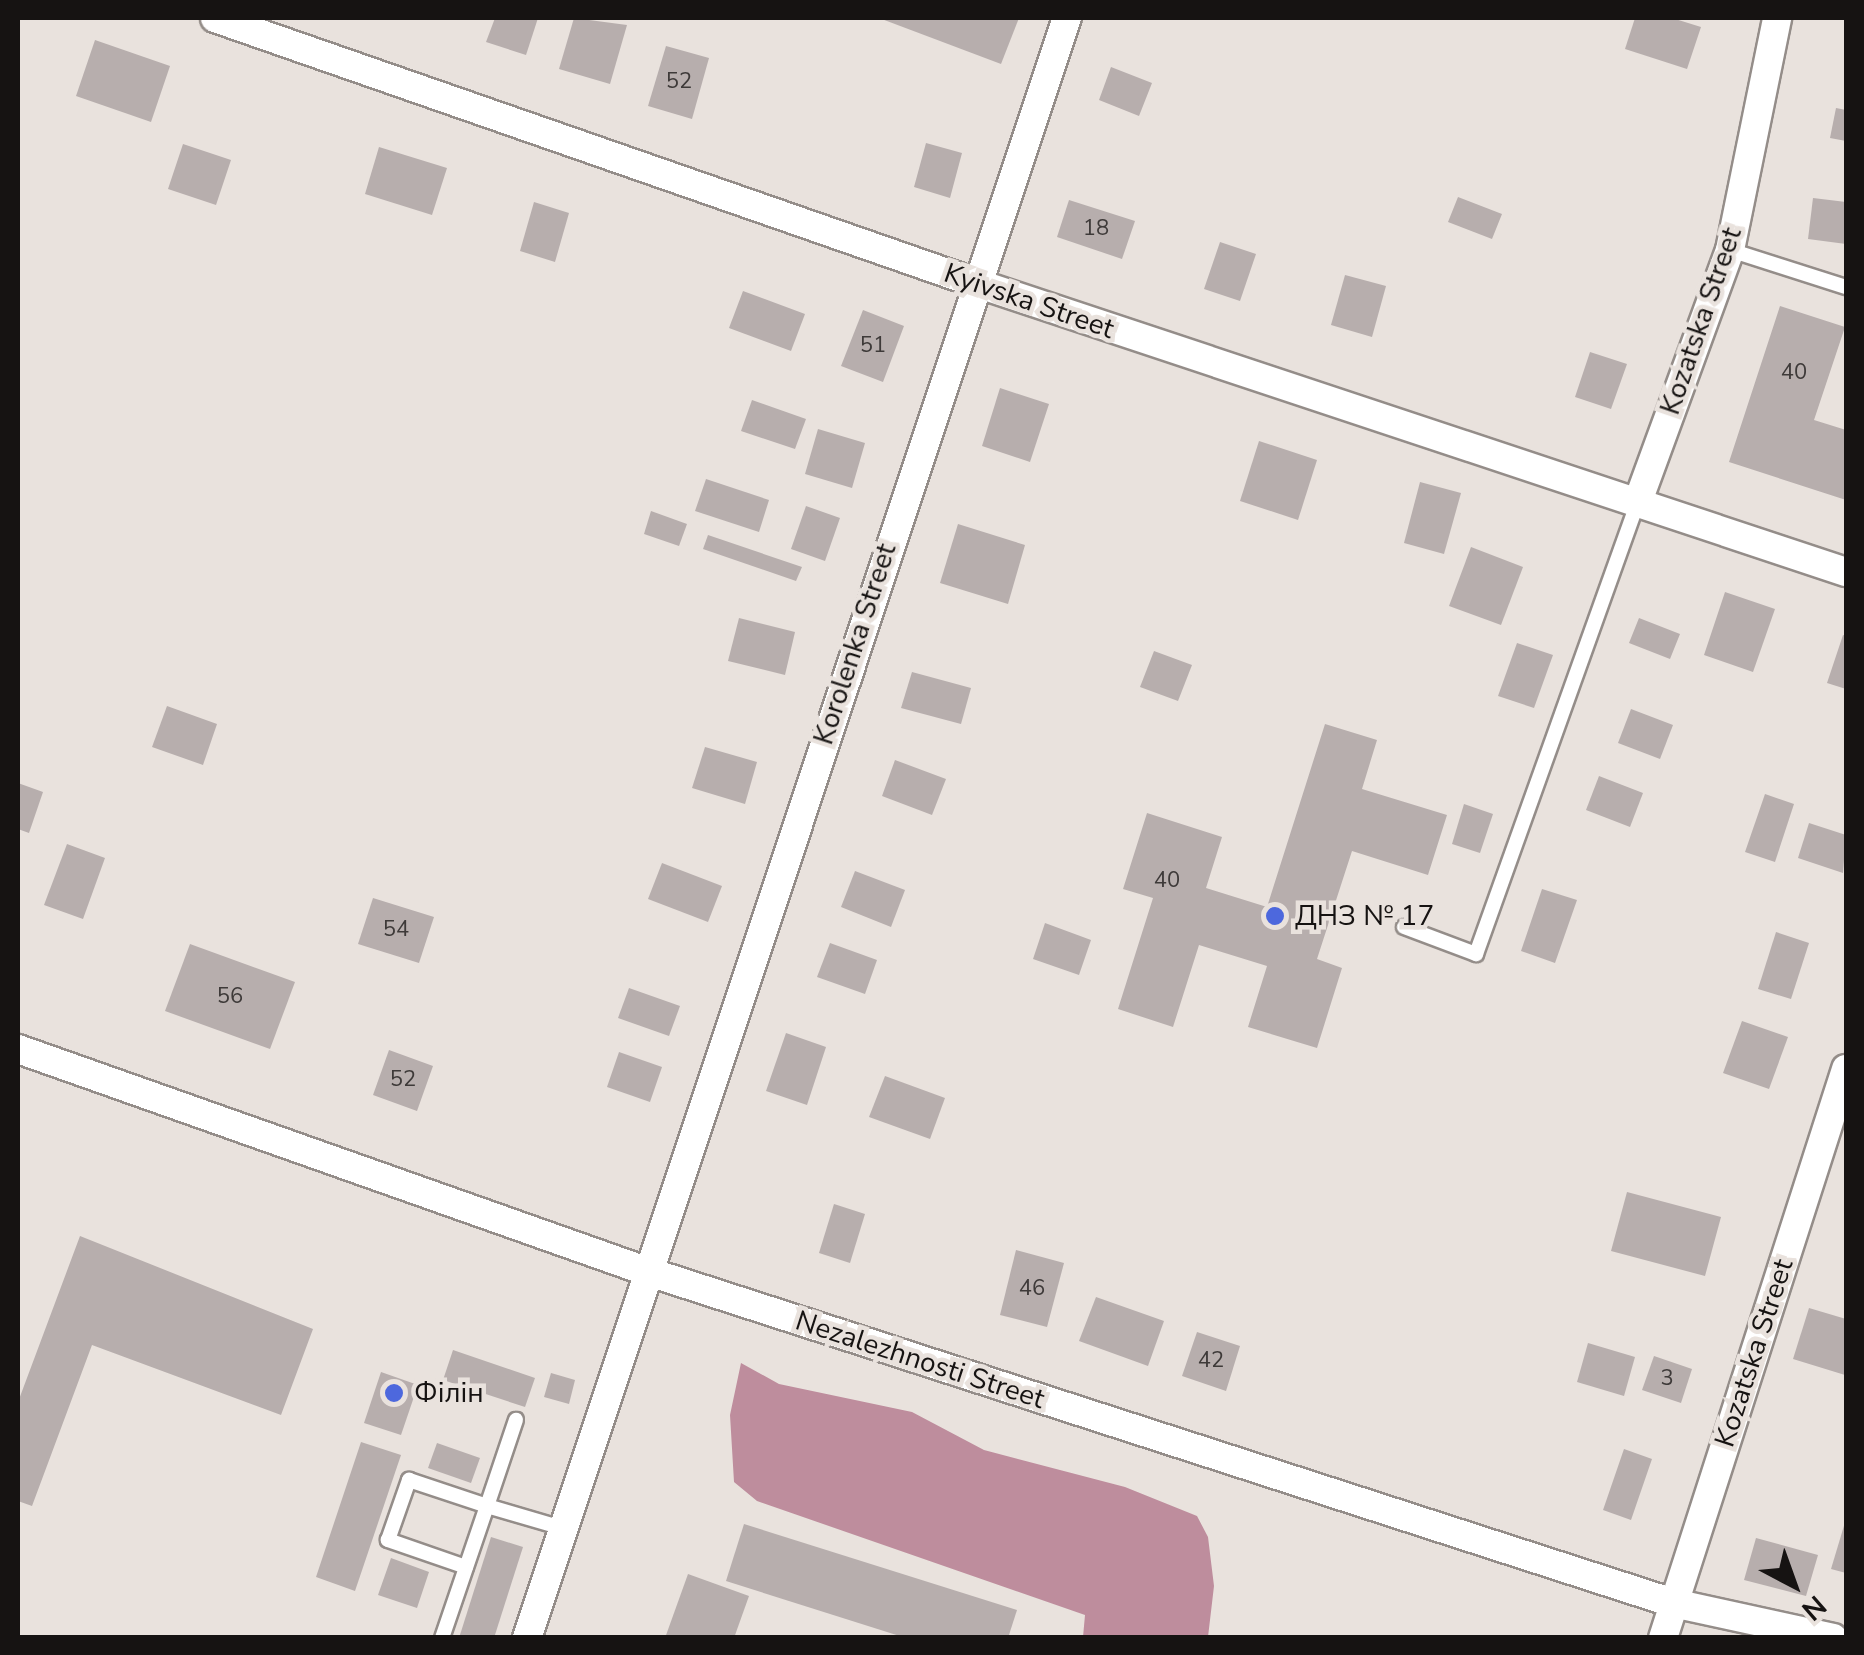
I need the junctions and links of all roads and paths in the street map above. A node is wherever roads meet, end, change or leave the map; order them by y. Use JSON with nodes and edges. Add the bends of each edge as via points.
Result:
{"nodes":[{"id":1,"x":215,"y":18,"type":"edge"},
{"id":2,"x":1067,"y":18,"type":"edge"},
{"id":3,"x":1777,"y":18,"type":"edge"},
{"id":4,"x":1730,"y":250,"type":"junction"},
{"id":5,"x":976,"y":283,"type":"junction"},
{"id":6,"x":1846,"y":288,"type":"edge"},
{"id":7,"x":1637,"y":504,"type":"junction"},
{"id":8,"x":1846,"y":572,"type":"edge"},
{"id":9,"x":1404,"y":928,"type":"dead end"},
{"id":10,"x":18,"y":1049,"type":"edge"},
{"id":11,"x":1846,"y":1069,"type":"edge"},
{"id":12,"x":646,"y":1271,"type":"junction"},
{"id":13,"x":516,"y":1420,"type":"dead end"},
{"id":14,"x":486,"y":1506,"type":"junction"},
{"id":15,"x":562,"y":1528,"type":"junction"},
{"id":16,"x":466,"y":1567,"type":"junction"},
{"id":17,"x":1673,"y":1603,"type":"junction"},
{"id":18,"x":442,"y":1638,"type":"edge"},
{"id":19,"x":527,"y":1638,"type":"edge"},
{"id":20,"x":1662,"y":1638,"type":"edge"},
{"id":21,"x":1833,"y":1638,"type":"edge"}],
"edges":[{"from":1,"to":5,"type":"street","name":"Kyivska Street"},
{"from":2,"to":5,"type":"street","name":"Korolenka Street"},
{"from":3,"to":4,"type":"street","name":"Kozatska Street"},
{"from":4,"to":6,"type":"lane"},
{"from":4,"to":7,"type":"street","name":"Kozatska Street"},
{"from":5,"to":7,"type":"street","name":"Kyivska Street"},
{"from":5,"to":12,"type":"street","name":"Korolenka Street"},
{"from":7,"to":8,"type":"street","name":"Kyivska Street"},
{"from":7,"to":9,"type":"lane","via":[[1476,954]]},
{"from":10,"to":12,"type":"street","name":"Nezalezhnosti Street"},
{"from":11,"to":17,"type":"street","name":"Kozatska Street"},
{"from":12,"to":15,"type":"street","name":"Korolenka Street"},
{"from":12,"to":17,"type":"street","name":"Nezalezhnosti Street"},
{"from":13,"to":14,"type":"lane"},
{"from":14,"to":15,"type":"lane"},
{"from":14,"to":16,"type":"lane"},
{"from":14,"to":16,"type":"lane","via":[[409,1480],[388,1540]]},
{"from":15,"to":19,"type":"street","name":"Korolenka Street"},
{"from":16,"to":18,"type":"lane"},
{"from":17,"to":20,"type":"street","name":"Kozatska Street"},
{"from":17,"to":21,"type":"street","name":"Nezalezhnosti Street"}]}
